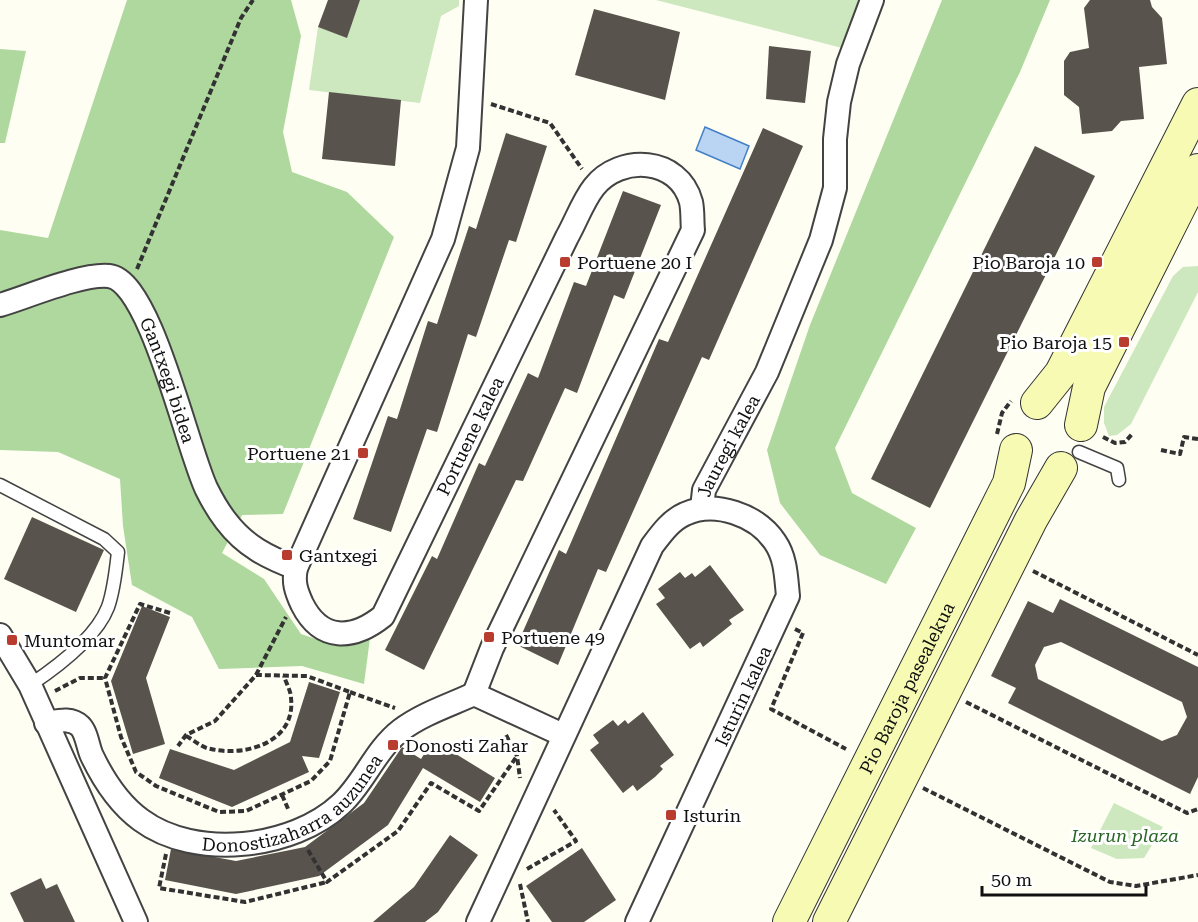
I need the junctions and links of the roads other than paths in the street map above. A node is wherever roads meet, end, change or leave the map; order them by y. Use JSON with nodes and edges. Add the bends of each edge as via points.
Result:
{"nodes":[{"id":1,"x":476,"y":0,"type":"edge"},
{"id":2,"x":872,"y":0,"type":"edge"},
{"id":3,"x":1198,"y":104,"type":"edge"},
{"id":4,"x":1198,"y":170,"type":"edge"},
{"id":5,"x":0,"y":305,"type":"edge"},
{"id":6,"x":1037,"y":403,"type":"junction"},
{"id":7,"x":1073,"y":448,"type":"junction"},
{"id":8,"x":1016,"y":450,"type":"junction"},
{"id":9,"x":1119,"y":480,"type":"dead end"},
{"id":10,"x":0,"y":485,"type":"edge"},
{"id":11,"x":702,"y":508,"type":"junction"},
{"id":12,"x":296,"y":568,"type":"junction"},
{"id":13,"x":0,"y":635,"type":"edge"},
{"id":14,"x":33,"y":693,"type":"junction"},
{"id":15,"x":474,"y":694,"type":"junction"},
{"id":16,"x":46,"y":723,"type":"junction"},
{"id":17,"x":563,"y":735,"type":"junction"},
{"id":18,"x":136,"y":922,"type":"edge"},
{"id":19,"x":478,"y":922,"type":"edge"},
{"id":20,"x":638,"y":922,"type":"edge"},
{"id":21,"x":789,"y":922,"type":"edge"},
{"id":22,"x":829,"y":922,"type":"edge"}],
"edges":[{"from":1,"to":12,"type":"street","name":"Portuene kalea","via":[[468,148],[443,239]]},
{"from":2,"to":11,"type":"street","name":"Jauregi kalea","via":[[848,64],[839,102],[835,188],[821,240],[767,372],[704,490]]},
{"from":3,"to":6,"type":"main road","via":[[1061,373]]},
{"from":4,"to":7,"type":"main road","name":"Pio Baroja pasealekua","via":[[1089,387]]},
{"from":5,"to":12,"type":"street","name":"Gantxegi bidea","via":[[94,276],[112,276],[129,288],[158,347],[206,489],[226,521],[248,545]]},
{"from":6,"to":7,"type":"main road","via":[[1055,402],[1070,410]]},
{"from":6,"to":8,"type":"main road","via":[[1016,422]]},
{"from":7,"to":8,"type":"main road","via":[[1052,471],[1027,464]]},
{"from":7,"to":9,"type":"lane","via":[[1117,468]]},
{"from":7,"to":22,"type":"main road","name":"Pio Baroja pasealekua","via":[[1031,520]]},
{"from":8,"to":21,"type":"main road","name":"Pio Baroja pasealekua","via":[[1009,483]]},
{"from":10,"to":14,"type":"lane","via":[[104,539],[118,552],[107,609],[83,643]]},
{"from":11,"to":17,"type":"street","name":"Jauregi kalea","via":[[684,514],[652,546]]},
{"from":11,"to":20,"type":"street","name":"Isturin kalea","via":[[734,512],[755,523],[775,542],[786,568],[788,596]]},
{"from":12,"to":15,"type":"street","name":"Portuene kalea","via":[[294,581],[310,620],[328,631],[347,634],[367,629],[383,616],[594,187],[622,166],[648,164],[674,177],[690,200],[693,230],[492,648]]},
{"from":13,"to":14,"type":"street"},
{"from":14,"to":16,"type":"street"},
{"from":15,"to":16,"type":"street","name":"Donostizaharra auzunea","via":[[401,730],[338,807],[297,833],[237,846],[169,835],[145,823],[126,809],[106,782],[81,727],[68,720]]},
{"from":15,"to":17,"type":"street"},
{"from":16,"to":18,"type":"street"},
{"from":17,"to":19,"type":"street","name":"Jauregi kalea"}]}
